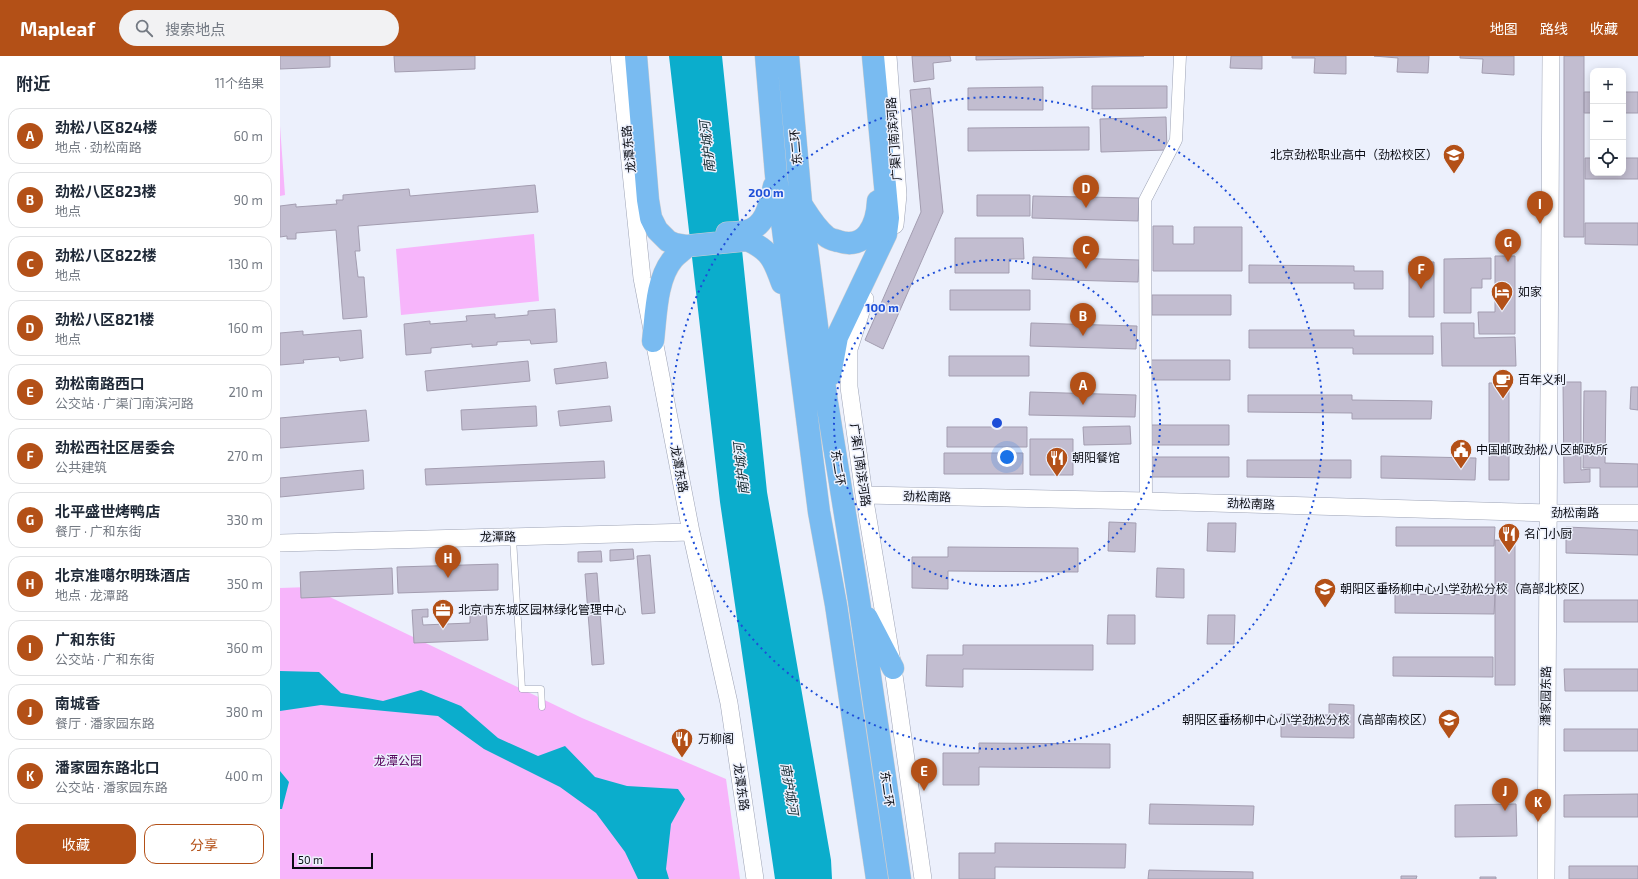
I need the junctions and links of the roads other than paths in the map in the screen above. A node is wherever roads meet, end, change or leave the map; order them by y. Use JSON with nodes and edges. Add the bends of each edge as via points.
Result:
{"nodes":[{"id":1,"x":619,"y":56,"type":"edge"},
{"id":2,"x":636,"y":56,"type":"edge"},
{"id":3,"x":642,"y":56,"type":"edge"},
{"id":4,"x":766,"y":56,"type":"edge"},
{"id":5,"x":788,"y":56,"type":"edge"},
{"id":6,"x":867,"y":56,"type":"edge"},
{"id":7,"x":873,"y":56,"type":"edge"},
{"id":8,"x":888,"y":56,"type":"edge"},
{"id":9,"x":1180,"y":56,"type":"edge"},
{"id":10,"x":1551,"y":56,"type":"edge"},
{"id":11,"x":776,"y":175,"type":"junction"},
{"id":12,"x":801,"y":202,"type":"junction"},
{"id":13,"x":747,"y":236,"type":"junction"},
{"id":14,"x":687,"y":242,"type":"junction"},
{"id":15,"x":792,"y":303,"type":"junction"},
{"id":16,"x":654,"y":341,"type":"junction"},
{"id":17,"x":826,"y":396,"type":"junction"},
{"id":18,"x":864,"y":495,"type":"junction"},
{"id":19,"x":1146,"y":501,"type":"junction"},
{"id":20,"x":1548,"y":513,"type":"junction"},
{"id":21,"x":1638,"y":513,"type":"edge"},
{"id":22,"x":691,"y":532,"type":"junction"},
{"id":23,"x":513,"y":536,"type":"junction"},
{"id":24,"x":280,"y":543,"type":"edge"},
{"id":25,"x":859,"y":601,"type":"junction"},
{"id":26,"x":893,"y":668,"type":"junction"},
{"id":27,"x":542,"y":707,"type":"dead end"},
{"id":28,"x":755,"y":879,"type":"edge"},
{"id":29,"x":877,"y":879,"type":"edge"},
{"id":30,"x":900,"y":879,"type":"edge"},
{"id":31,"x":923,"y":879,"type":"edge"},
{"id":32,"x":1546,"y":879,"type":"edge"}],
"edges":[{"from":1,"to":16,"type":"street","name":"龙潭东路","via":[[642,278]]},
{"from":2,"to":14,"type":"highway","via":[[651,218],[657,230],[668,241],[675,244]]},
{"from":3,"to":14,"type":"highway","via":[[658,207],[663,221]]},
{"from":4,"to":11,"type":"highway","name":"东二环"},
{"from":5,"to":12,"type":"highway","name":"东二环"},
{"from":6,"to":12,"type":"highway","via":[[878,192],[877,213],[871,230],[863,240],[846,244],[828,238],[814,225]]},
{"from":7,"to":17,"type":"highway","via":[[888,218],[886,234],[837,337]]},
{"from":8,"to":18,"type":"street","name":"广渠门南滨河路","via":[[898,195],[895,226],[860,311],[849,349],[849,387]]},
{"from":9,"to":19,"type":"street","via":[[1176,140],[1146,200]]},
{"from":10,"to":20,"type":"street","name":"潘家园东路"},
{"from":11,"to":13,"type":"highway","via":[[768,212]]},
{"from":11,"to":15,"type":"highway","name":"东二环"},
{"from":12,"to":17,"type":"highway","name":"东二环"},
{"from":13,"to":14,"type":"highway"},
{"from":13,"to":15,"type":"highway","via":[[771,256]]},
{"from":14,"to":16,"type":"highway","via":[[666,269],[658,296]]},
{"from":15,"to":29,"type":"highway","name":"东二环","via":[[819,512],[836,605]]},
{"from":16,"to":22,"type":"street","name":"龙潭东路"},
{"from":17,"to":25,"type":"highway","name":"东二环"},
{"from":18,"to":19,"type":"street","name":"劲松南路"},
{"from":18,"to":26,"type":"street","name":"广渠门南滨河路"},
{"from":19,"to":20,"type":"street","name":"劲松南路"},
{"from":20,"to":21,"type":"street","name":"劲松南路"},
{"from":20,"to":32,"type":"street","name":"潘家园东路"},
{"from":22,"to":23,"type":"street","name":"龙潭路"},
{"from":22,"to":28,"type":"street","name":"龙潭东路","via":[[729,703]]},
{"from":23,"to":24,"type":"street","name":"龙潭路"},
{"from":23,"to":27,"type":"lane","via":[[522,689],[541,689]]},
{"from":25,"to":26,"type":"highway"},
{"from":25,"to":30,"type":"highway","name":"东二环"},
{"from":26,"to":31,"type":"street","name":"广渠门南滨河路"}]}
